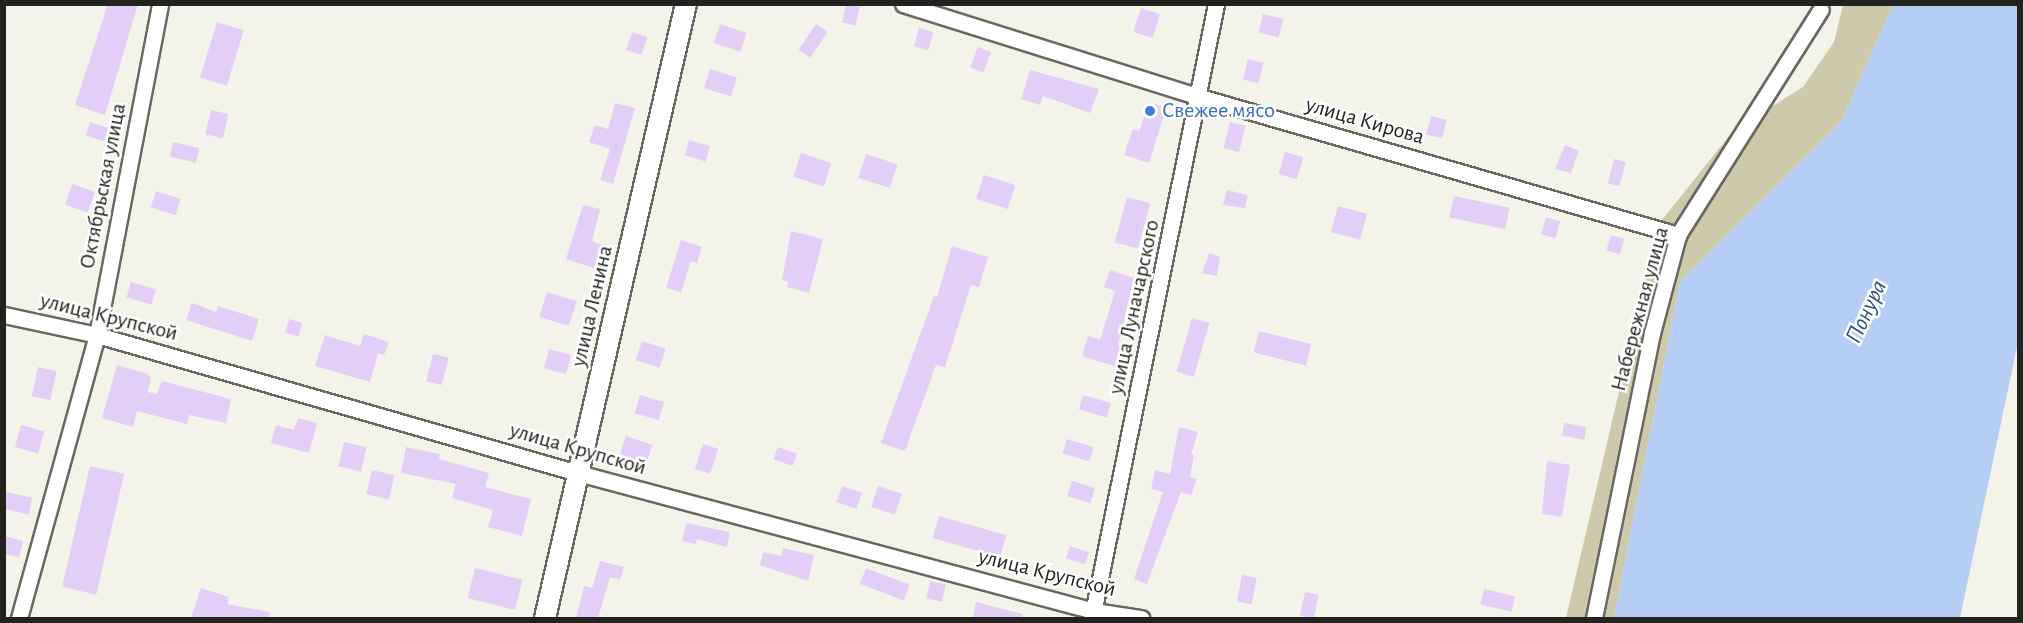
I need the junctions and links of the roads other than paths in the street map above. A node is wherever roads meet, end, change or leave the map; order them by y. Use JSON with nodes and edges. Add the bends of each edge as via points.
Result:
{"nodes":[{"id":1,"x":160,"y":4,"type":"edge"},
{"id":2,"x":686,"y":4,"type":"edge"},
{"id":3,"x":903,"y":4,"type":"edge"},
{"id":4,"x":1216,"y":4,"type":"edge"},
{"id":5,"x":1821,"y":9,"type":"dead end"},
{"id":6,"x":1200,"y":97,"type":"junction"},
{"id":7,"x":1678,"y":235,"type":"junction"},
{"id":8,"x":4,"y":315,"type":"edge"},
{"id":9,"x":97,"y":334,"type":"junction"},
{"id":10,"x":578,"y":473,"type":"junction"},
{"id":11,"x":1093,"y":615,"type":"edge"},
{"id":12,"x":19,"y":618,"type":"edge"},
{"id":13,"x":545,"y":618,"type":"edge"},
{"id":14,"x":1141,"y":618,"type":"edge"},
{"id":15,"x":1594,"y":618,"type":"edge"}],
"edges":[{"from":1,"to":9,"type":"street","name":"Октябрьская улица"},
{"from":2,"to":10,"type":"street","name":"улица Ленина"},
{"from":3,"to":6,"type":"street","name":"улица Кирова"},
{"from":4,"to":6,"type":"street","name":"улица Луначарского"},
{"from":5,"to":7,"type":"street","name":"Набережная улица"},
{"from":6,"to":7,"type":"street","name":"улица Кирова"},
{"from":6,"to":11,"type":"street","name":"улица Луначарского"},
{"from":7,"to":15,"type":"street","name":"Набережная улица","via":[[1652,333]]},
{"from":8,"to":9,"type":"street","name":"улица Крупской"},
{"from":9,"to":10,"type":"street","name":"улица Крупской"},
{"from":9,"to":12,"type":"street","name":"Октябрьская улица"},
{"from":10,"to":11,"type":"street","name":"улица Крупской"},
{"from":10,"to":13,"type":"street","name":"улица Ленина"},
{"from":11,"to":14,"type":"street","name":"улица Крупской"}]}
